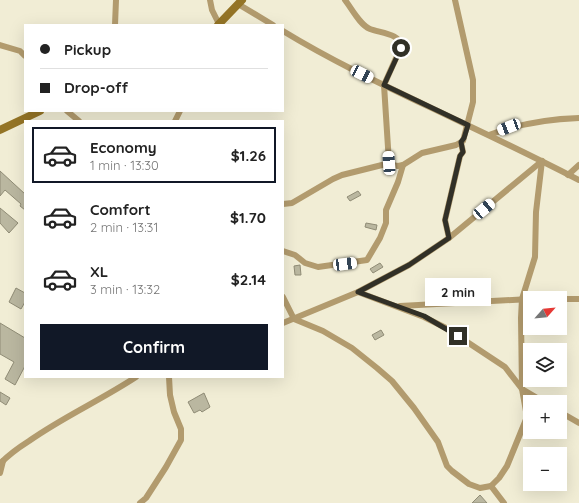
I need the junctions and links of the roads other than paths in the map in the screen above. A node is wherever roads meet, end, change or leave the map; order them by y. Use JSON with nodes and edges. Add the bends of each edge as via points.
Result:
{"nodes":[{"id":1,"x":116,"y":0,"type":"edge"},
{"id":2,"x":210,"y":0,"type":"edge"},
{"id":3,"x":345,"y":0,"type":"edge"},
{"id":4,"x":455,"y":0,"type":"edge"},
{"id":5,"x":240,"y":2,"type":"edge"},
{"id":6,"x":115,"y":24,"type":"edge"},
{"id":7,"x":218,"y":24,"type":"edge"},
{"id":8,"x":219,"y":24,"type":"edge"},
{"id":9,"x":272,"y":24,"type":"edge"},
{"id":10,"x":284,"y":32,"type":"edge"},
{"id":11,"x":0,"y":45,"type":"edge"},
{"id":12,"x":24,"y":55,"type":"edge"},
{"id":13,"x":384,"y":85,"type":"junction"},
{"id":14,"x":38,"y":112,"type":"edge"},
{"id":15,"x":68,"y":112,"type":"edge"},
{"id":16,"x":579,"y":118,"type":"edge"},
{"id":17,"x":78,"y":120,"type":"edge"},
{"id":18,"x":468,"y":125,"type":"junction"},
{"id":19,"x":0,"y":130,"type":"edge"},
{"id":20,"x":489,"y":135,"type":"junction"},
{"id":21,"x":461,"y":142,"type":"junction"},
{"id":22,"x":542,"y":161,"type":"junction"},
{"id":23,"x":389,"y":163,"type":"junction"},
{"id":24,"x":402,"y":164,"type":"junction"},
{"id":25,"x":579,"y":165,"type":"edge"},
{"id":26,"x":568,"y":175,"type":"junction"},
{"id":27,"x":579,"y":180,"type":"edge"},
{"id":28,"x":284,"y":204,"type":"edge"},
{"id":29,"x":449,"y":238,"type":"junction"},
{"id":30,"x":284,"y":251,"type":"edge"},
{"id":31,"x":358,"y":292,"type":"junction"},
{"id":32,"x":284,"y":299,"type":"edge"},
{"id":33,"x":567,"y":299,"type":"edge"},
{"id":34,"x":579,"y":299,"type":"edge"},
{"id":35,"x":522,"y":300,"type":"junction"},
{"id":36,"x":399,"y":306,"type":"junction"},
{"id":37,"x":294,"y":319,"type":"junction"},
{"id":38,"x":284,"y":323,"type":"edge"},
{"id":39,"x":135,"y":378,"type":"edge"},
{"id":40,"x":169,"y":378,"type":"edge"},
{"id":41,"x":522,"y":389,"type":"junction"},
{"id":42,"x":532,"y":395,"type":"edge"},
{"id":43,"x":567,"y":416,"type":"edge"},
{"id":44,"x":579,"y":423,"type":"edge"},
{"id":45,"x":2,"y":462,"type":"edge"},
{"id":46,"x":0,"y":473,"type":"edge"},
{"id":47,"x":491,"y":486,"type":"junction"},
{"id":48,"x":140,"y":503,"type":"edge"},
{"id":49,"x":504,"y":503,"type":"edge"}],
"edges":[{"from":1,"to":6,"type":"street"},
{"from":2,"to":7,"type":"street"},
{"from":3,"to":13,"type":"street","via":[[364,25],[397,38],[400,42],[401,48]]},
{"from":4,"to":18,"type":"street","via":[[473,80],[473,102]]},
{"from":5,"to":8,"type":"street"},
{"from":5,"to":9,"type":"street"},
{"from":10,"to":13,"type":"street"},
{"from":11,"to":12,"type":"street","via":[[20,51]]},
{"from":13,"to":18,"type":"street"},
{"from":13,"to":23,"type":"street"},
{"from":14,"to":19,"type":"street"},
{"from":15,"to":17,"type":"street"},
{"from":16,"to":20,"type":"street","via":[[509,127]]},
{"from":18,"to":20,"type":"street"},
{"from":18,"to":21,"type":"street"},
{"from":20,"to":22,"type":"street"},
{"from":21,"to":24,"type":"street","via":[[456,146],[422,153]]},
{"from":21,"to":29,"type":"street","via":[[463,152],[445,220]]},
{"from":22,"to":26,"type":"street"},
{"from":22,"to":29,"type":"street"},
{"from":22,"to":35,"type":"street","via":[[536,212],[535,257]]},
{"from":23,"to":24,"type":"street","via":[[398,166]]},
{"from":23,"to":28,"type":"street","via":[[333,178],[292,203]]},
{"from":24,"to":30,"type":"street","via":[[398,182],[386,210],[386,223],[367,260],[318,267]]},
{"from":25,"to":26,"type":"street"},
{"from":26,"to":27,"type":"street"},
{"from":29,"to":31,"type":"street","via":[[409,265]]},
{"from":31,"to":36,"type":"street"},
{"from":31,"to":37,"type":"street"},
{"from":32,"to":37,"type":"street"},
{"from":33,"to":34,"type":"street"},
{"from":35,"to":36,"type":"street"},
{"from":35,"to":41,"type":"street"},
{"from":36,"to":41,"type":"street","via":[[446,328],[504,367]]},
{"from":37,"to":38,"type":"street"},
{"from":37,"to":47,"type":"street","via":[[323,331],[352,348],[377,368],[392,381],[434,436],[447,466],[469,484],[480,488]]},
{"from":39,"to":45,"type":"street","via":[[114,392],[48,427]]},
{"from":40,"to":48,"type":"street","via":[[170,395],[181,429],[181,440],[146,498]]},
{"from":41,"to":42,"type":"street"},
{"from":41,"to":47,"type":"street","via":[[527,417],[507,466],[500,478]]},
{"from":43,"to":44,"type":"street"},
{"from":45,"to":46,"type":"street"},
{"from":47,"to":49,"type":"street"}]}
